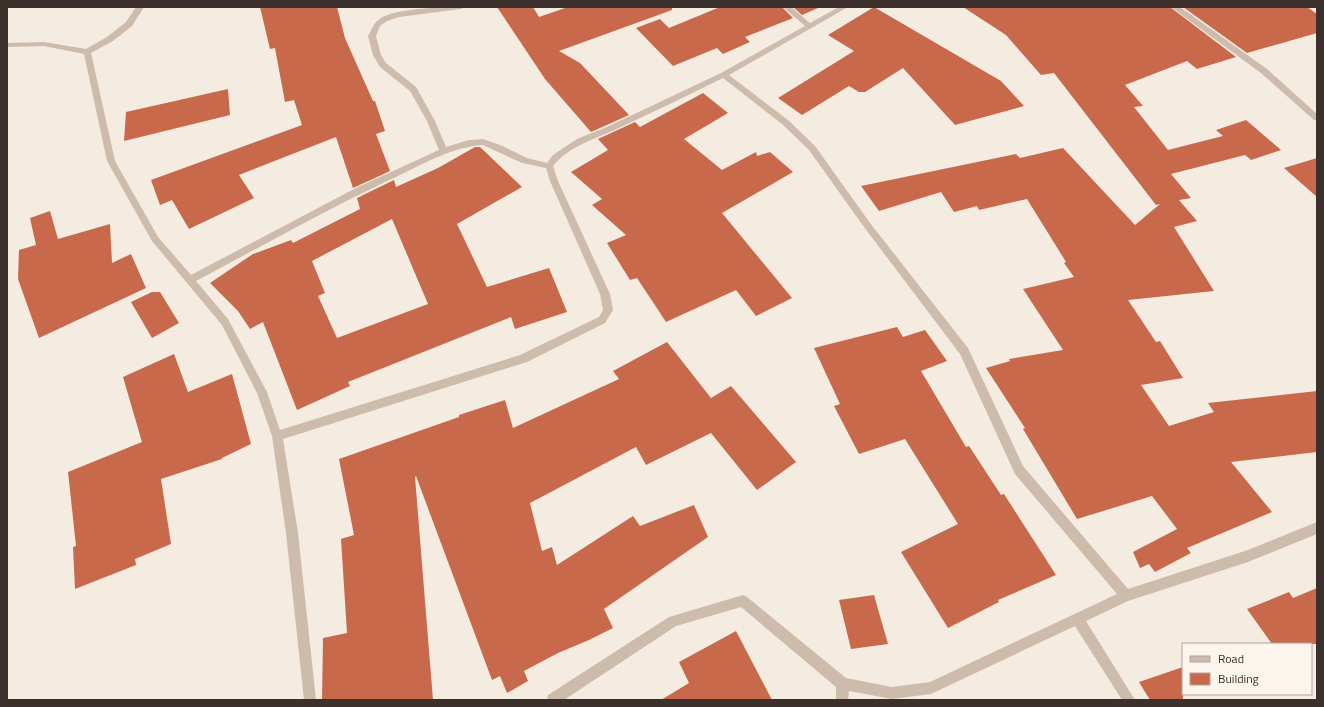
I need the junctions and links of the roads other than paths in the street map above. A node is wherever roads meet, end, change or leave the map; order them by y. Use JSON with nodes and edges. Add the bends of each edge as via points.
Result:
{"nodes":[{"id":1,"x":140,"y":7,"type":"edge"},
{"id":2,"x":461,"y":7,"type":"edge"},
{"id":3,"x":787,"y":7,"type":"edge"},
{"id":4,"x":844,"y":7,"type":"edge"},
{"id":5,"x":1175,"y":7,"type":"edge"},
{"id":6,"x":809,"y":26,"type":"junction"},
{"id":7,"x":7,"y":45,"type":"edge"},
{"id":8,"x":87,"y":52,"type":"junction"},
{"id":9,"x":724,"y":75,"type":"junction"},
{"id":10,"x":1317,"y":118,"type":"edge"},
{"id":11,"x":444,"y":151,"type":"junction"},
{"id":12,"x":549,"y":166,"type":"junction"},
{"id":13,"x":189,"y":280,"type":"junction"},
{"id":14,"x":277,"y":436,"type":"junction"},
{"id":15,"x":1317,"y":528,"type":"edge"},
{"id":16,"x":1126,"y":596,"type":"junction"},
{"id":17,"x":1078,"y":619,"type":"junction"},
{"id":18,"x":843,"y":684,"type":"junction"},
{"id":19,"x":310,"y":700,"type":"edge"},
{"id":20,"x":553,"y":700,"type":"edge"},
{"id":21,"x":842,"y":700,"type":"edge"},
{"id":22,"x":1129,"y":700,"type":"edge"}],
"edges":[{"from":1,"to":8,"type":"street","via":[[129,24]]},
{"from":2,"to":11,"type":"street","via":[[384,19],[377,25],[372,36],[377,55],[384,65],[413,89]]},
{"from":3,"to":6,"type":"street"},
{"from":4,"to":6,"type":"street"},
{"from":5,"to":10,"type":"street","via":[[1264,71]]},
{"from":6,"to":9,"type":"street"},
{"from":7,"to":8,"type":"street","via":[[44,44]]},
{"from":8,"to":13,"type":"street","via":[[112,161],[155,239]]},
{"from":9,"to":12,"type":"street","via":[[580,141],[556,156]]},
{"from":9,"to":16,"type":"street","via":[[785,122],[812,148],[964,351],[1019,470]]},
{"from":11,"to":12,"type":"street","via":[[468,143],[483,142],[524,161]]},
{"from":11,"to":13,"type":"street","via":[[361,190]]},
{"from":12,"to":14,"type":"street","via":[[605,294],[608,310],[602,320],[523,358]]},
{"from":13,"to":14,"type":"street","via":[[225,322],[262,392]]},
{"from":14,"to":19,"type":"street","via":[[292,532]]},
{"from":15,"to":16,"type":"street","via":[[1248,556]]},
{"from":16,"to":17,"type":"street"},
{"from":17,"to":18,"type":"street","via":[[931,688],[892,693]]},
{"from":17,"to":22,"type":"street"},
{"from":18,"to":20,"type":"street","via":[[743,601],[673,621]]},
{"from":18,"to":21,"type":"street"}]}
